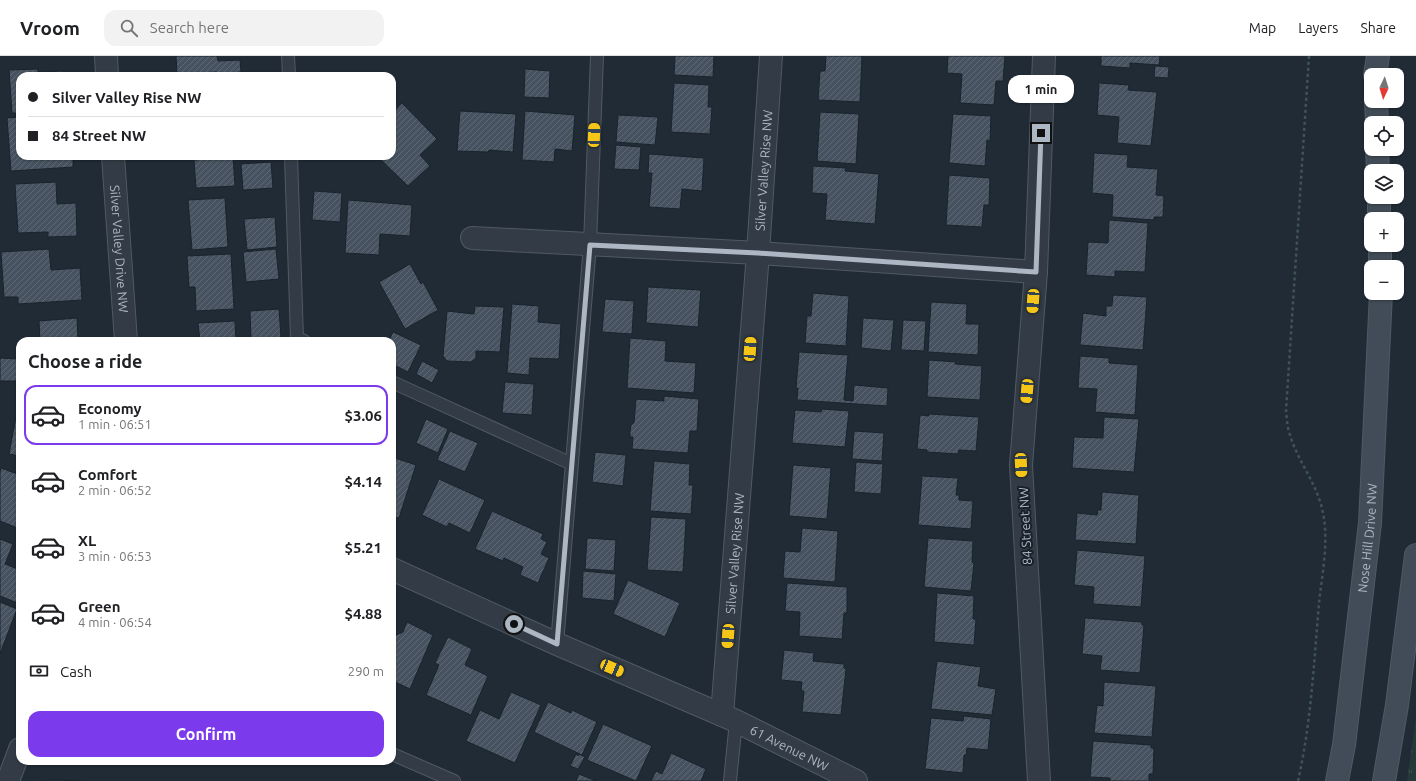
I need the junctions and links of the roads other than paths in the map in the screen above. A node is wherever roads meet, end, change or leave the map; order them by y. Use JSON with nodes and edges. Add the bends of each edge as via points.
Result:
{"nodes":[{"id":1,"x":106,"y":56,"type":"edge"},
{"id":2,"x":288,"y":56,"type":"edge"},
{"id":3,"x":597,"y":56,"type":"edge"},
{"id":4,"x":771,"y":56,"type":"edge"},
{"id":5,"x":1044,"y":56,"type":"edge"},
{"id":6,"x":107,"y":72,"type":"edge"},
{"id":7,"x":289,"y":72,"type":"edge"},
{"id":8,"x":113,"y":160,"type":"edge"},
{"id":9,"x":291,"y":160,"type":"edge"},
{"id":10,"x":472,"y":238,"type":"dead end"},
{"id":11,"x":590,"y":245,"type":"junction"},
{"id":12,"x":758,"y":253,"type":"junction"},
{"id":13,"x":1036,"y":272,"type":"junction"},
{"id":14,"x":1381,"y":300,"type":"edge"},
{"id":15,"x":126,"y":337,"type":"edge"},
{"id":16,"x":296,"y":337,"type":"edge"},
{"id":17,"x":396,"y":384,"type":"edge"},
{"id":18,"x":572,"y":464,"type":"junction"},
{"id":19,"x":1416,"y":555,"type":"edge"},
{"id":20,"x":396,"y":571,"type":"edge"},
{"id":21,"x":557,"y":644,"type":"junction"},
{"id":22,"x":729,"y":718,"type":"junction"},
{"id":23,"x":396,"y":756,"type":"edge"},
{"id":24,"x":16,"y":760,"type":"edge"},
{"id":25,"x":8,"y":781,"type":"edge"},
{"id":26,"x":454,"y":781,"type":"edge"},
{"id":27,"x":730,"y":781,"type":"edge"},
{"id":28,"x":856,"y":781,"type":"edge"},
{"id":29,"x":1039,"y":781,"type":"edge"},
{"id":30,"x":1337,"y":781,"type":"edge"},
{"id":31,"x":1384,"y":781,"type":"edge"}],
"edges":[{"from":1,"to":6,"type":"street"},
{"from":2,"to":7,"type":"lane"},
{"from":3,"to":11,"type":"lane"},
{"from":4,"to":12,"type":"street","name":"Silver Valley Rise NW"},
{"from":5,"to":13,"type":"street","name":"84 Street NW"},
{"from":8,"to":15,"type":"street","name":"Silver Valley Drive NW"},
{"from":9,"to":16,"type":"lane"},
{"from":10,"to":11,"type":"street"},
{"from":11,"to":12,"type":"street"},
{"from":11,"to":18,"type":"lane"},
{"from":12,"to":13,"type":"street"},
{"from":12,"to":22,"type":"street","name":"Silver Valley Rise NW"},
{"from":13,"to":29,"type":"street","name":"84 Street NW","via":[[1021,465]]},
{"from":14,"to":30,"type":"main road","name":"Nose Hill Drive NW","via":[[1370,523],[1344,745]]},
{"from":17,"to":18,"type":"lane"},
{"from":18,"to":21,"type":"lane"},
{"from":19,"to":31,"type":"main road","via":[[1397,705]]},
{"from":20,"to":21,"type":"street"},
{"from":21,"to":22,"type":"street"},
{"from":22,"to":27,"type":"lane"},
{"from":22,"to":28,"type":"street","name":"61 Avenue NW"},
{"from":23,"to":26,"type":"lane"},
{"from":24,"to":25,"type":"street"}]}
